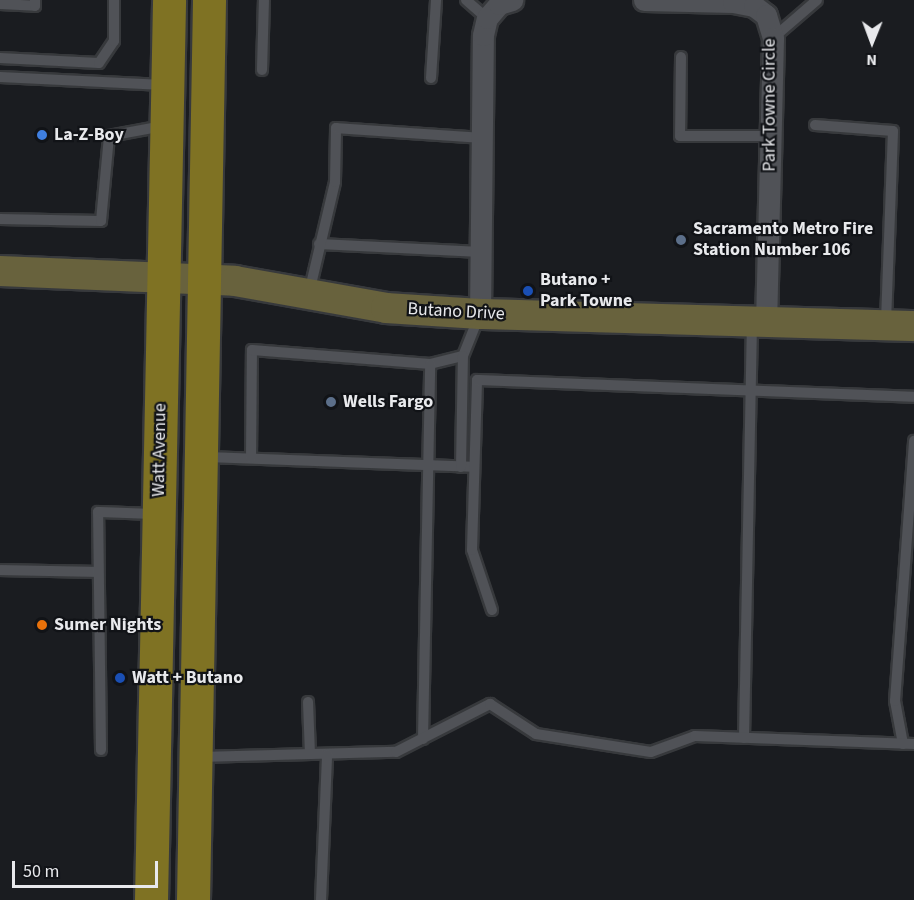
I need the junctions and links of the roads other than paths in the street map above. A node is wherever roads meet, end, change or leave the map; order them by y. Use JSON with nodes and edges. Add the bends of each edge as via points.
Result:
{"nodes":[{"id":1,"x":35,"y":0,"type":"edge"},
{"id":2,"x":114,"y":0,"type":"edge"},
{"id":3,"x":169,"y":0,"type":"edge"},
{"id":4,"x":209,"y":0,"type":"edge"},
{"id":5,"x":264,"y":0,"type":"edge"},
{"id":6,"x":436,"y":0,"type":"edge"},
{"id":7,"x":466,"y":0,"type":"edge"},
{"id":8,"x":512,"y":0,"type":"edge"},
{"id":9,"x":644,"y":0,"type":"edge"},
{"id":10,"x":668,"y":0,"type":"edge"},
{"id":11,"x":817,"y":0,"type":"edge"},
{"id":12,"x":727,"y":1,"type":"edge"},
{"id":13,"x":0,"y":4,"type":"edge"},
{"id":14,"x":487,"y":18,"type":"junction"},
{"id":15,"x":773,"y":38,"type":"junction"},
{"id":16,"x":681,"y":57,"type":"dead end"},
{"id":17,"x":0,"y":58,"type":"edge"},
{"id":18,"x":262,"y":70,"type":"dead end"},
{"id":19,"x":0,"y":77,"type":"edge"},
{"id":20,"x":430,"y":78,"type":"dead end"},
{"id":21,"x":167,"y":85,"type":"junction"},
{"id":22,"x":166,"y":125,"type":"junction"},
{"id":23,"x":815,"y":125,"type":"dead end"},
{"id":24,"x":770,"y":136,"type":"junction"},
{"id":25,"x":482,"y":138,"type":"junction"},
{"id":26,"x":0,"y":219,"type":"edge"},
{"id":27,"x":319,"y":244,"type":"junction"},
{"id":28,"x":481,"y":252,"type":"junction"},
{"id":29,"x":0,"y":271,"type":"edge"},
{"id":30,"x":164,"y":276,"type":"junction"},
{"id":31,"x":204,"y":278,"type":"junction"},
{"id":32,"x":308,"y":296,"type":"junction"},
{"id":33,"x":480,"y":314,"type":"junction"},
{"id":34,"x":759,"y":322,"type":"junction"},
{"id":35,"x":900,"y":325,"type":"edge"},
{"id":36,"x":463,"y":356,"type":"junction"},
{"id":37,"x":430,"y":364,"type":"junction"},
{"id":38,"x":750,"y":391,"type":"junction"},
{"id":39,"x":914,"y":397,"type":"edge"},
{"id":40,"x":914,"y":441,"type":"edge"},
{"id":41,"x":200,"y":457,"type":"junction"},
{"id":42,"x":251,"y":458,"type":"junction"},
{"id":43,"x":427,"y":465,"type":"junction"},
{"id":44,"x":461,"y":467,"type":"junction"},
{"id":45,"x":474,"y":467,"type":"junction"},
{"id":46,"x":158,"y":514,"type":"junction"},
{"id":47,"x":0,"y":570,"type":"edge"},
{"id":48,"x":96,"y":572,"type":"junction"},
{"id":49,"x":492,"y":610,"type":"dead end"},
{"id":50,"x":308,"y":702,"type":"dead end"},
{"id":51,"x":744,"y":738,"type":"junction"},
{"id":52,"x":423,"y":739,"type":"junction"},
{"id":53,"x":909,"y":744,"type":"edge"},
{"id":54,"x":102,"y":750,"type":"dead end"},
{"id":55,"x":310,"y":754,"type":"junction"},
{"id":56,"x":327,"y":754,"type":"junction"},
{"id":57,"x":195,"y":757,"type":"junction"},
{"id":58,"x":151,"y":900,"type":"edge"},
{"id":59,"x":193,"y":900,"type":"edge"},
{"id":60,"x":321,"y":900,"type":"edge"}],
"edges":[{"from":1,"to":13,"type":"lane","via":[[35,6]]},
{"from":2,"to":17,"type":"lane","via":[[114,41],[99,63]]},
{"from":3,"to":21,"type":"main road","name":"Watt Avenue"},
{"from":4,"to":31,"type":"main road"},
{"from":5,"to":18,"type":"lane"},
{"from":6,"to":20,"type":"lane"},
{"from":7,"to":14,"type":"lane"},
{"from":8,"to":14,"type":"street","via":[[500,4]]},
{"from":9,"to":10,"type":"street","name":"Park Towne Circle"},
{"from":10,"to":12,"type":"street","name":"Park Towne Circle"},
{"from":11,"to":15,"type":"lane"},
{"from":12,"to":15,"type":"street","name":"Park Towne Circle","via":[[754,6],[766,15]]},
{"from":14,"to":25,"type":"street"},
{"from":15,"to":24,"type":"street","name":"Park Towne Circle"},
{"from":16,"to":24,"type":"lane","via":[[680,136]]},
{"from":19,"to":21,"type":"lane"},
{"from":21,"to":22,"type":"main road","name":"Watt Avenue"},
{"from":22,"to":26,"type":"lane","via":[[109,136],[101,221]]},
{"from":22,"to":30,"type":"main road","name":"Watt Avenue"},
{"from":23,"to":35,"type":"lane","via":[[893,131]]},
{"from":24,"to":34,"type":"street","name":"Park Towne Circle"},
{"from":25,"to":27,"type":"lane","via":[[336,128],[335,182]]},
{"from":25,"to":28,"type":"street"},
{"from":27,"to":28,"type":"lane"},
{"from":27,"to":32,"type":"lane"},
{"from":28,"to":33,"type":"street"},
{"from":29,"to":30,"type":"street","name":"Butano Drive"},
{"from":30,"to":31,"type":"street","name":"Butano Drive"},
{"from":30,"to":46,"type":"main road","name":"Watt Avenue"},
{"from":31,"to":32,"type":"street","name":"Butano Drive"},
{"from":31,"to":41,"type":"main road"},
{"from":32,"to":33,"type":"street","name":"Butano Drive"},
{"from":33,"to":34,"type":"street","name":"Butano Drive"},
{"from":33,"to":36,"type":"lane"},
{"from":34,"to":35,"type":"street","name":"Butano Drive"},
{"from":34,"to":38,"type":"lane"},
{"from":36,"to":37,"type":"lane"},
{"from":36,"to":44,"type":"lane"},
{"from":37,"to":42,"type":"lane","via":[[252,350]]},
{"from":37,"to":43,"type":"lane"},
{"from":38,"to":39,"type":"lane"},
{"from":38,"to":45,"type":"lane","via":[[477,380]]},
{"from":38,"to":51,"type":"lane"},
{"from":40,"to":53,"type":"lane","via":[[895,701]]},
{"from":41,"to":42,"type":"lane"},
{"from":41,"to":57,"type":"main road"},
{"from":42,"to":43,"type":"lane"},
{"from":43,"to":44,"type":"lane"},
{"from":43,"to":52,"type":"lane"},
{"from":44,"to":45,"type":"lane"},
{"from":45,"to":49,"type":"lane","via":[[472,550]]},
{"from":46,"to":48,"type":"lane","via":[[98,512]]},
{"from":46,"to":58,"type":"main road","name":"Watt Avenue"},
{"from":47,"to":48,"type":"lane"},
{"from":48,"to":54,"type":"lane"},
{"from":50,"to":55,"type":"lane"},
{"from":51,"to":52,"type":"lane","via":[[695,736],[651,752],[536,734],[490,704]]},
{"from":51,"to":53,"type":"lane"},
{"from":52,"to":56,"type":"lane","via":[[396,752]]},
{"from":55,"to":56,"type":"lane"},
{"from":55,"to":57,"type":"lane"},
{"from":56,"to":60,"type":"lane"},
{"from":57,"to":59,"type":"main road"}]}
